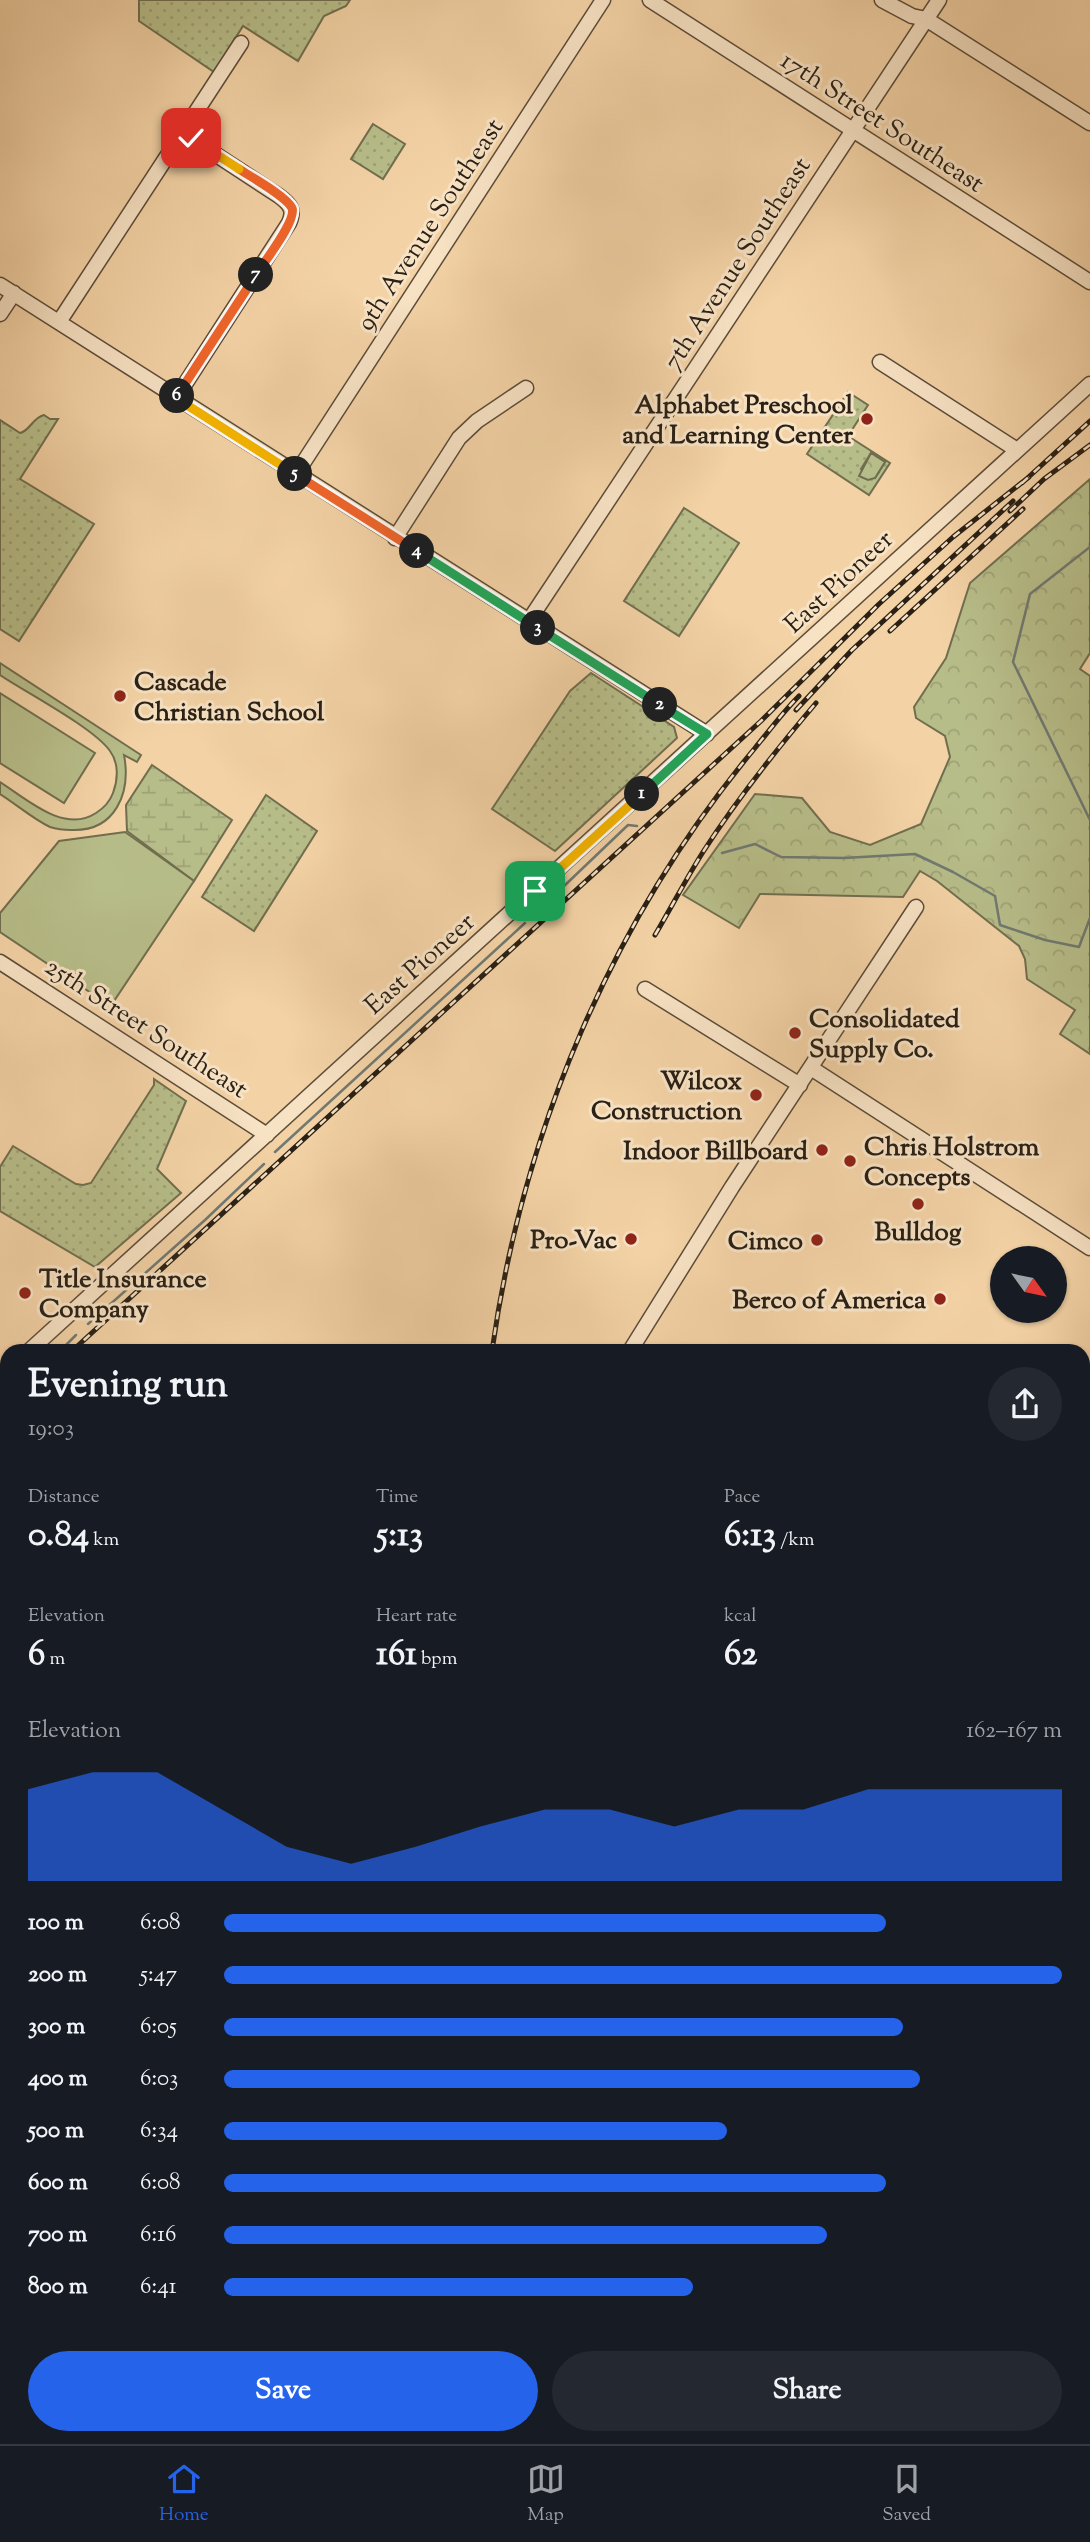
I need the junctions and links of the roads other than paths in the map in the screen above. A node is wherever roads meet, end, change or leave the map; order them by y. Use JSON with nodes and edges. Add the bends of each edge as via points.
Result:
{"nodes":[{"id":1,"x":603,"y":0,"type":"edge"},
{"id":2,"x":650,"y":0,"type":"edge"},
{"id":3,"x":882,"y":0,"type":"edge"},
{"id":4,"x":939,"y":0,"type":"edge"},
{"id":5,"x":926,"y":19,"type":"junction"},
{"id":6,"x":241,"y":43,"type":"dead end"},
{"id":7,"x":1090,"y":123,"type":"edge"},
{"id":8,"x":853,"y":130,"type":"junction"},
{"id":9,"x":183,"y":133,"type":"junction"},
{"id":10,"x":1090,"y":282,"type":"edge"},
{"id":11,"x":0,"y":285,"type":"edge"},
{"id":12,"x":13,"y":293,"type":"junction"},
{"id":13,"x":0,"y":314,"type":"edge"},
{"id":14,"x":60,"y":322,"type":"junction"},
{"id":15,"x":880,"y":362,"type":"dead end"},
{"id":16,"x":1090,"y":384,"type":"edge"},
{"id":17,"x":526,"y":388,"type":"dead end"},
{"id":18,"x":176,"y":398,"type":"junction"},
{"id":19,"x":1017,"y":450,"type":"junction"},
{"id":20,"x":296,"y":474,"type":"junction"},
{"id":21,"x":395,"y":538,"type":"junction"},
{"id":22,"x":528,"y":622,"type":"junction"},
{"id":23,"x":707,"y":734,"type":"junction"},
{"id":24,"x":916,"y":907,"type":"dead end"},
{"id":25,"x":0,"y":962,"type":"edge"},
{"id":26,"x":645,"y":989,"type":"dead end"},
{"id":27,"x":811,"y":1068,"type":"junction"},
{"id":28,"x":800,"y":1085,"type":"junction"},
{"id":29,"x":267,"y":1135,"type":"junction"},
{"id":30,"x":1090,"y":1248,"type":"edge"},
{"id":31,"x":37,"y":1344,"type":"edge"},
{"id":32,"x":634,"y":1344,"type":"edge"}],
"edges":[{"from":1,"to":20,"type":"street","name":"9th Avenue Southeast"},
{"from":2,"to":8,"type":"street","name":"17th Street Southeast"},
{"from":3,"to":5,"type":"street"},
{"from":4,"to":5,"type":"street","name":"7th Avenue Southeast"},
{"from":5,"to":7,"type":"street"},
{"from":5,"to":8,"type":"street","name":"7th Avenue Southeast"},
{"from":6,"to":9,"type":"street"},
{"from":8,"to":10,"type":"street","name":"17th Street Southeast"},
{"from":8,"to":22,"type":"street","name":"7th Avenue Southeast"},
{"from":9,"to":14,"type":"street"},
{"from":9,"to":18,"type":"street","via":[[279,196],[293,213]]},
{"from":11,"to":12,"type":"street"},
{"from":12,"to":13,"type":"street"},
{"from":12,"to":14,"type":"street"},
{"from":14,"to":18,"type":"street"},
{"from":15,"to":19,"type":"street"},
{"from":16,"to":19,"type":"street","name":"East Pioneer"},
{"from":17,"to":21,"type":"street","via":[[459,438]]},
{"from":18,"to":20,"type":"street"},
{"from":19,"to":23,"type":"street","name":"East Pioneer"},
{"from":20,"to":21,"type":"street"},
{"from":21,"to":22,"type":"street"},
{"from":22,"to":23,"type":"street"},
{"from":23,"to":29,"type":"street","name":"East Pioneer"},
{"from":24,"to":27,"type":"street"},
{"from":25,"to":29,"type":"street","name":"25th Street Southeast"},
{"from":26,"to":28,"type":"street"},
{"from":27,"to":28,"type":"street"},
{"from":27,"to":30,"type":"street"},
{"from":28,"to":32,"type":"street"},
{"from":29,"to":31,"type":"street","name":"East Pioneer"}]}
